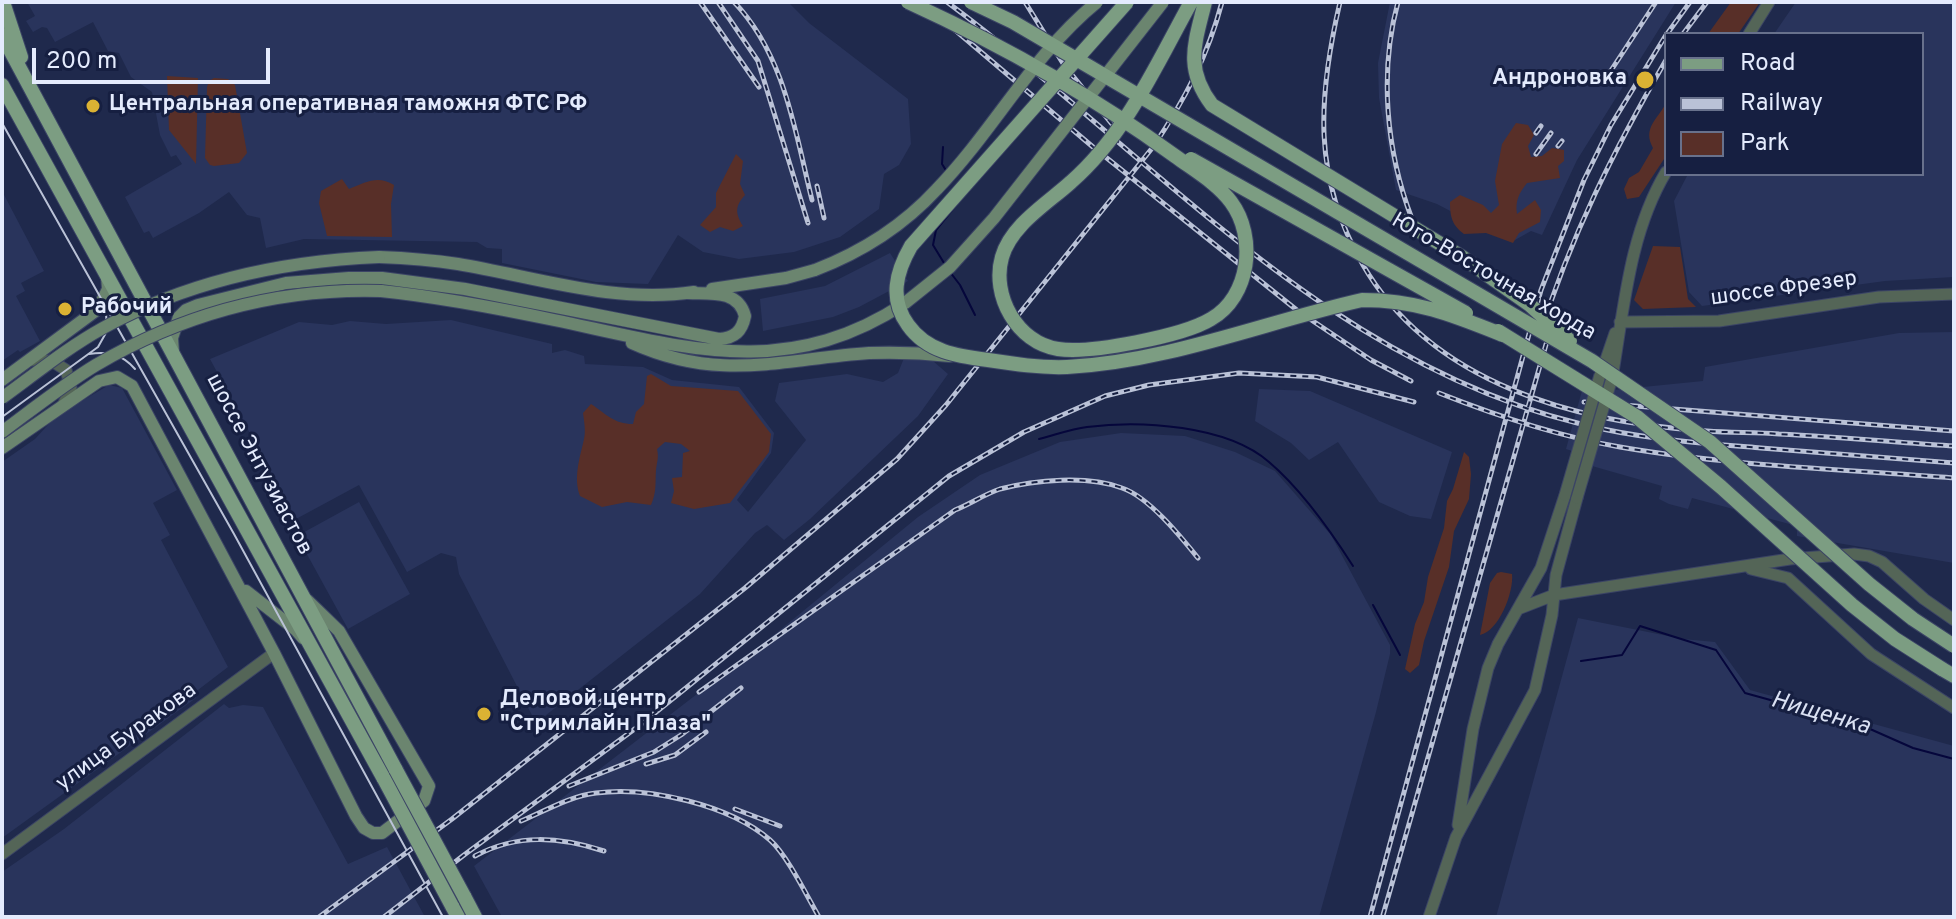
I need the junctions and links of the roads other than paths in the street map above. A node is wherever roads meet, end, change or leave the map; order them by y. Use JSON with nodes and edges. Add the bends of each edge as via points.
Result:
{"nodes":[{"id":1,"x":3,"y":2,"type":"edge"},
{"id":2,"x":908,"y":2,"type":"edge"},
{"id":3,"x":971,"y":2,"type":"edge"},
{"id":4,"x":1097,"y":2,"type":"edge"},
{"id":5,"x":1127,"y":2,"type":"edge"},
{"id":6,"x":1163,"y":2,"type":"edge"},
{"id":7,"x":1191,"y":2,"type":"edge"},
{"id":8,"x":1205,"y":2,"type":"edge"},
{"id":9,"x":1769,"y":2,"type":"edge"},
{"id":10,"x":1750,"y":32,"type":"edge"},
{"id":11,"x":2,"y":35,"type":"edge"},
{"id":12,"x":2,"y":85,"type":"edge"},
{"id":13,"x":36,"y":99,"type":"junction"},
{"id":14,"x":1146,"y":135,"type":"junction"},
{"id":15,"x":1664,"y":176,"type":"edge"},
{"id":16,"x":107,"y":277,"type":"junction"},
{"id":17,"x":465,"y":289,"type":"junction"},
{"id":18,"x":688,"y":293,"type":"junction"},
{"id":19,"x":1954,"y":294,"type":"edge"},
{"id":20,"x":555,"y":320,"type":"junction"},
{"id":21,"x":1620,"y":322,"type":"junction"},
{"id":22,"x":609,"y":333,"type":"junction"},
{"id":23,"x":1503,"y":335,"type":"junction"},
{"id":24,"x":173,"y":353,"type":"junction"},
{"id":25,"x":957,"y":356,"type":"junction"},
{"id":26,"x":30,"y":360,"type":"junction"},
{"id":27,"x":1592,"y":361,"type":"junction"},
{"id":28,"x":2,"y":380,"type":"edge"},
{"id":29,"x":2,"y":398,"type":"edge"},
{"id":30,"x":63,"y":405,"type":"junction"},
{"id":31,"x":2,"y":432,"type":"edge"},
{"id":32,"x":2,"y":448,"type":"edge"},
{"id":33,"x":1571,"y":497,"type":"junction"},
{"id":34,"x":1832,"y":556,"type":"junction"},
{"id":35,"x":1739,"y":567,"type":"junction"},
{"id":36,"x":234,"y":577,"type":"junction"},
{"id":37,"x":1554,"y":595,"type":"junction"},
{"id":38,"x":305,"y":598,"type":"junction"},
{"id":39,"x":1816,"y":603,"type":"junction"},
{"id":40,"x":1518,"y":609,"type":"junction"},
{"id":41,"x":1954,"y":620,"type":"edge"},
{"id":42,"x":1954,"y":646,"type":"edge"},
{"id":43,"x":314,"y":652,"type":"junction"},
{"id":44,"x":274,"y":653,"type":"junction"},
{"id":45,"x":1948,"y":673,"type":"edge"},
{"id":46,"x":1954,"y":708,"type":"edge"},
{"id":47,"x":390,"y":775,"type":"junction"},
{"id":48,"x":1456,"y":837,"type":"junction"},
{"id":49,"x":2,"y":854,"type":"edge"},
{"id":50,"x":455,"y":912,"type":"edge"},
{"id":51,"x":475,"y":917,"type":"edge"},
{"id":52,"x":1429,"y":917,"type":"edge"}],
"edges":[{"from":1,"to":13,"type":"main road"},
{"from":2,"to":14,"type":"main road","bridge":true,"via":[[1050,74]]},
{"from":3,"to":27,"type":"main road","name":"Юго-Восточная хорда","bridge":true},
{"from":4,"to":18,"type":"main road","bridge":true,"via":[[1030,71],[938,189],[864,249],[786,278]]},
{"from":5,"to":25,"type":"main road","bridge":true,"via":[[911,246],[900,266],[897,304],[905,321],[917,337]]},
{"from":6,"to":22,"type":"main road","bridge":true,"via":[[950,267],[867,326],[770,352],[697,349]]},
{"from":7,"to":14,"type":"main road","bridge":true,"via":[[1113,137],[1012,236],[1002,256],[999,278],[1009,315],[1039,343],[1087,349],[1160,338],[1215,318],[1234,296],[1246,270],[1247,244],[1232,203]]},
{"from":8,"to":27,"type":"main road","bridge":true,"via":[[1193,67],[1212,105],[1462,257],[1530,305]]},
{"from":9,"to":10,"type":"street"},
{"from":11,"to":13,"type":"main road","name":"шоссе Энтузиастов"},
{"from":12,"to":16,"type":"main road","name":"шоссе Энтузиастов"},
{"from":13,"to":24,"type":"main road","name":"шоссе Энтузиастов"},
{"from":14,"to":23,"type":"main road","name":"Юго-Восточная хорда","bridge":true},
{"from":15,"to":21,"type":"street","via":[[1640,232]]},
{"from":16,"to":26,"type":"main road","via":[[108,289],[90,315]]},
{"from":16,"to":43,"type":"main road","name":"шоссе Энтузиастов"},
{"from":17,"to":18,"type":"main road","via":[[719,339],[739,331],[745,316],[733,297]]},
{"from":17,"to":20,"type":"main road"},
{"from":17,"to":24,"type":"main road","via":[[382,278],[263,287],[186,310],[172,338]]},
{"from":18,"to":29,"type":"main road","bridge":true,"via":[[598,291],[459,264],[379,257],[303,262],[248,272],[141,308],[101,329]]},
{"from":19,"to":21,"type":"street","name":"шоссе Фрезер","via":[[1879,297],[1719,321]]},
{"from":20,"to":22,"type":"main road"},
{"from":20,"to":31,"type":"main road","bridge":true,"via":[[381,291],[283,297],[204,315],[155,334],[95,366]]},
{"from":21,"to":33,"type":"street","bridge":true},
{"from":22,"to":25,"type":"main road","bridge":true,"via":[[701,364],[748,367],[869,353]]},
{"from":23,"to":25,"type":"main road","bridge":true,"via":[[1425,306],[1362,300],[1100,364],[1027,366]]},
{"from":23,"to":45,"type":"main road","name":"Юго-Восточная хорда","bridge":true,"via":[[1637,417],[1852,605]]},
{"from":24,"to":38,"type":"main road","name":"шоссе Энтузиастов"},
{"from":26,"to":28,"type":"main road"},
{"from":26,"to":30,"type":"street","via":[[52,361],[66,370],[71,388]]},
{"from":27,"to":42,"type":"main road","name":"Юго-Восточная хорда","bridge":true,"via":[[1710,442],[1869,584]]},
{"from":30,"to":32,"type":"main road"},
{"from":30,"to":36,"type":"main road","via":[[110,377],[132,386]]},
{"from":33,"to":37,"type":"street"},
{"from":33,"to":40,"type":"street"},
{"from":34,"to":35,"type":"street"},
{"from":34,"to":39,"type":"street","via":[[1810,574]]},
{"from":34,"to":41,"type":"street","via":[[1854,554],[1882,562]]},
{"from":35,"to":37,"type":"street"},
{"from":35,"to":39,"type":"street","via":[[1788,578]]},
{"from":36,"to":43,"type":"main road"},
{"from":36,"to":44,"type":"main road"},
{"from":37,"to":40,"type":"street"},
{"from":37,"to":48,"type":"street","via":[[1535,690]]},
{"from":38,"to":44,"type":"main road","via":[[329,619],[359,662],[429,786],[424,801],[382,833],[364,828]]},
{"from":38,"to":47,"type":"main road","name":"шоссе Энтузиастов"},
{"from":39,"to":46,"type":"street","via":[[1871,654]]},
{"from":40,"to":48,"type":"street","via":[[1480,692]]},
{"from":43,"to":47,"type":"main road","name":"шоссе Энтузиастов"},
{"from":44,"to":49,"type":"street","name":"улица Буракова"},
{"from":47,"to":50,"type":"main road","name":"шоссе Энтузиастов","bridge":true},
{"from":47,"to":51,"type":"main road","name":"шоссе Энтузиастов","bridge":true},
{"from":48,"to":52,"type":"street"}]}
